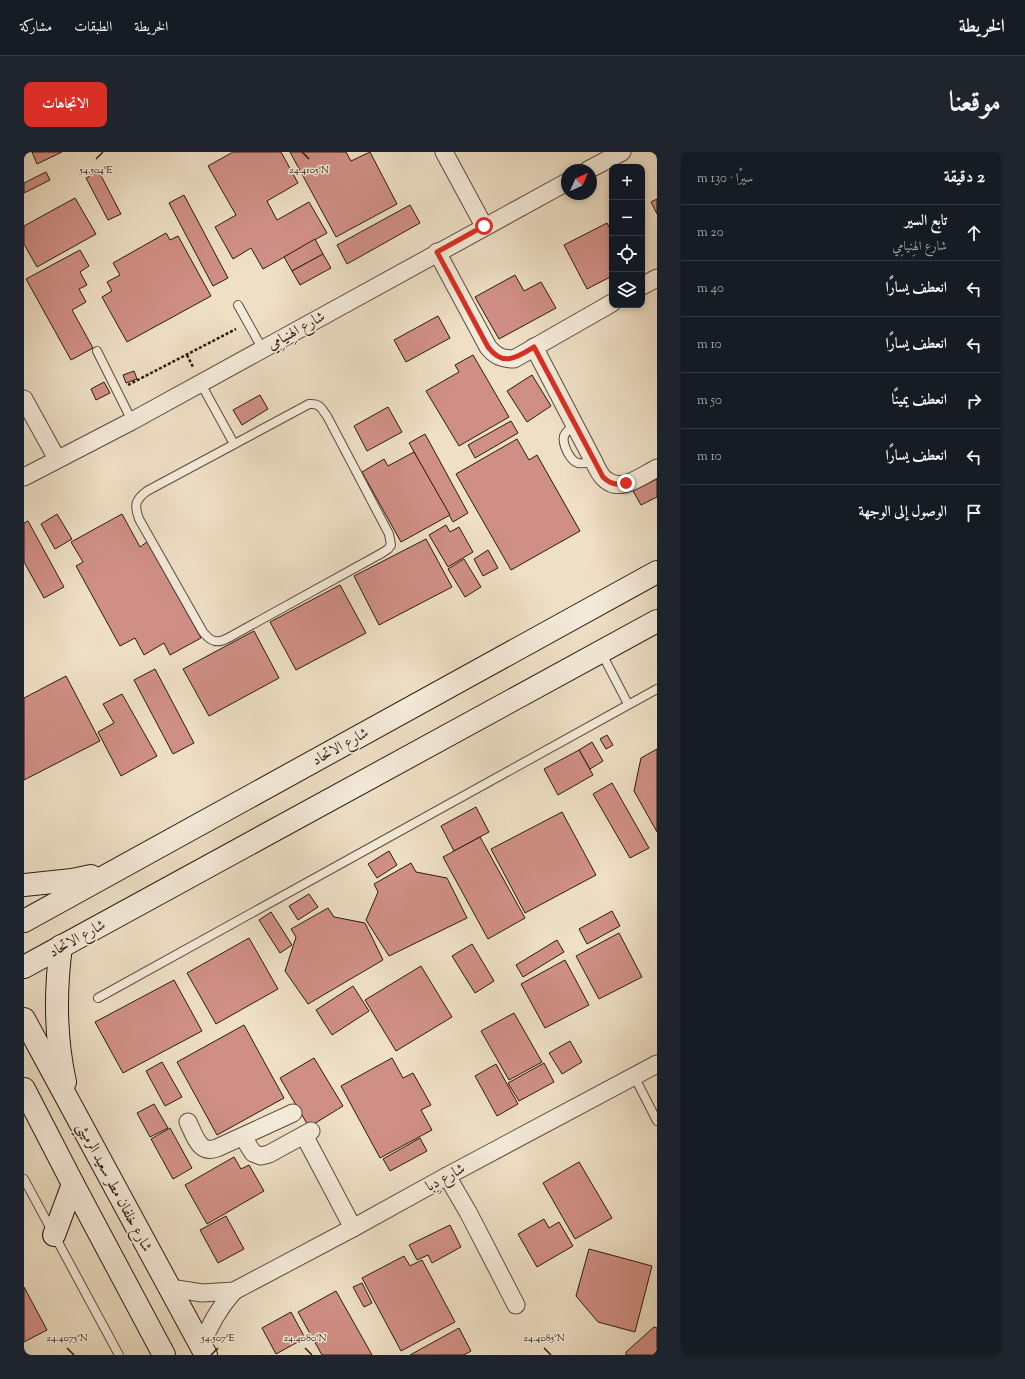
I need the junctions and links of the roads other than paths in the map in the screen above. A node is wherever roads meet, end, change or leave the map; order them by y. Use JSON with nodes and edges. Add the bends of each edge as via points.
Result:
{"nodes":[{"id":1,"x":444,"y":152,"type":"edge"},
{"id":2,"x":622,"y":152,"type":"edge"},
{"id":3,"x":597,"y":165,"type":"edge"},
{"id":4,"x":561,"y":185,"type":"edge"},
{"id":5,"x":484,"y":226,"type":"junction"},
{"id":6,"x":437,"y":252,"type":"junction"},
{"id":7,"x":238,"y":305,"type":"dead end"},
{"id":8,"x":609,"y":305,"type":"edge"},
{"id":9,"x":534,"y":347,"type":"junction"},
{"id":10,"x":262,"y":348,"type":"junction"},
{"id":11,"x":97,"y":351,"type":"dead end"},
{"id":12,"x":200,"y":382,"type":"junction"},
{"id":13,"x":24,"y":399,"type":"edge"},
{"id":14,"x":132,"y":421,"type":"junction"},
{"id":15,"x":234,"y":444,"type":"junction"},
{"id":16,"x":57,"y":459,"type":"junction"},
{"id":17,"x":657,"y":468,"type":"edge"},
{"id":18,"x":24,"y":477,"type":"edge"},
{"id":19,"x":657,"y":572,"type":"edge"},
{"id":20,"x":657,"y":621,"type":"edge"},
{"id":21,"x":600,"y":651,"type":"junction"},
{"id":22,"x":657,"y":688,"type":"edge"},
{"id":23,"x":628,"y":704,"type":"junction"},
{"id":24,"x":110,"y":872,"type":"junction"},
{"id":25,"x":24,"y":885,"type":"edge"},
{"id":26,"x":24,"y":921,"type":"edge"},
{"id":27,"x":61,"y":946,"type":"junction"},
{"id":28,"x":24,"y":967,"type":"edge"},
{"id":29,"x":98,"y":998,"type":"dead end"},
{"id":30,"x":24,"y":1019,"type":"edge"},
{"id":31,"x":657,"y":1064,"type":"edge"},
{"id":32,"x":634,"y":1076,"type":"junction"},
{"id":33,"x":24,"y":1089,"type":"edge"},
{"id":34,"x":69,"y":1101,"type":"junction"},
{"id":35,"x":293,"y":1113,"type":"dead end"},
{"id":36,"x":657,"y":1121,"type":"edge"},
{"id":37,"x":188,"y":1122,"type":"dead end"},
{"id":38,"x":243,"y":1137,"type":"junction"},
{"id":39,"x":447,"y":1176,"type":"junction"},
{"id":40,"x":24,"y":1179,"type":"edge"},
{"id":41,"x":73,"y":1184,"type":"junction"},
{"id":42,"x":353,"y":1228,"type":"junction"},
{"id":43,"x":54,"y":1235,"type":"junction"},
{"id":44,"x":170,"y":1288,"type":"junction"},
{"id":45,"x":234,"y":1291,"type":"junction"},
{"id":46,"x":516,"y":1305,"type":"dead end"},
{"id":47,"x":204,"y":1351,"type":"edge"},
{"id":48,"x":119,"y":1355,"type":"edge"},
{"id":49,"x":164,"y":1355,"type":"edge"}],
"edges":[{"from":1,"to":5,"type":"street"},
{"from":2,"to":3,"type":"street"},
{"from":4,"to":5,"type":"street","name":"شارع الهِنيامِي"},
{"from":5,"to":6,"type":"street","name":"شارع الهِنيامِي"},
{"from":6,"to":9,"type":"street","via":[[492,353],[506,359],[514,359]]},
{"from":6,"to":10,"type":"street","name":"شارع الهِنيامِي"},
{"from":7,"to":10,"type":"lane"},
{"from":8,"to":9,"type":"street"},
{"from":9,"to":17,"type":"street","via":[[606,481],[616,485],[626,483]]},
{"from":10,"to":12,"type":"street","name":"شارع الهِنيامِي"},
{"from":11,"to":14,"type":"lane"},
{"from":12,"to":14,"type":"street","name":"شارع الهِنيامِي"},
{"from":12,"to":15,"type":"lane"},
{"from":13,"to":16,"type":"street"},
{"from":14,"to":16,"type":"street","name":"شارع الهِنيامِي"},
{"from":15,"to":15,"type":"lane","via":[[147,491],[136,502],[139,518],[203,632],[214,642],[221,642],[382,553],[391,545],[389,534],[327,416],[316,404],[309,404]]},
{"from":16,"to":18,"type":"street","name":"شارع الهِنيامِي"},
{"from":19,"to":24,"type":"main road","name":"شارع الاتحاد"},
{"from":20,"to":21,"type":"main road","name":"شارع الاتحاد"},
{"from":21,"to":23,"type":"lane"},
{"from":21,"to":27,"type":"main road","name":"شارع الاتحاد"},
{"from":22,"to":23,"type":"lane"},
{"from":23,"to":29,"type":"lane"},
{"from":24,"to":25,"type":"main road","via":[[72,880]]},
{"from":24,"to":26,"type":"main road","name":"شارع الاتحاد"},
{"from":27,"to":28,"type":"main road","name":"شارع الاتحاد"},
{"from":27,"to":34,"type":"main road","via":[[56,995],[57,1031]]},
{"from":30,"to":34,"type":"main road","name":"شارع خلفان مطر سعيد الرميثي"},
{"from":31,"to":32,"type":"street","name":"شارع دِبا"},
{"from":32,"to":36,"type":"lane"},
{"from":32,"to":39,"type":"street","name":"شارع دِبا"},
{"from":33,"to":41,"type":"main road"},
{"from":34,"to":44,"type":"main road","name":"شارع خلفان مطر سعيد الرميثي"},
{"from":35,"to":38,"type":"street"},
{"from":37,"to":38,"type":"street","via":[[201,1146],[209,1150]]},
{"from":38,"to":42,"type":"street","via":[[253,1153],[261,1156],[307,1133]]},
{"from":39,"to":42,"type":"street","name":"شارع دِبا"},
{"from":39,"to":46,"type":"street"},
{"from":40,"to":43,"type":"lane"},
{"from":41,"to":43,"type":"main road"},
{"from":41,"to":49,"type":"main road"},
{"from":42,"to":45,"type":"street","name":"شارع دِبا"},
{"from":43,"to":48,"type":"lane"},
{"from":44,"to":45,"type":"street","name":"شارع دِبا","via":[[202,1293]]},
{"from":44,"to":47,"type":"main road","name":"شارع خلفان مطر سعيد الرميثي"},
{"from":45,"to":47,"type":"street","name":"شارع دِبا","via":[[223,1303],[207,1331]]}]}
